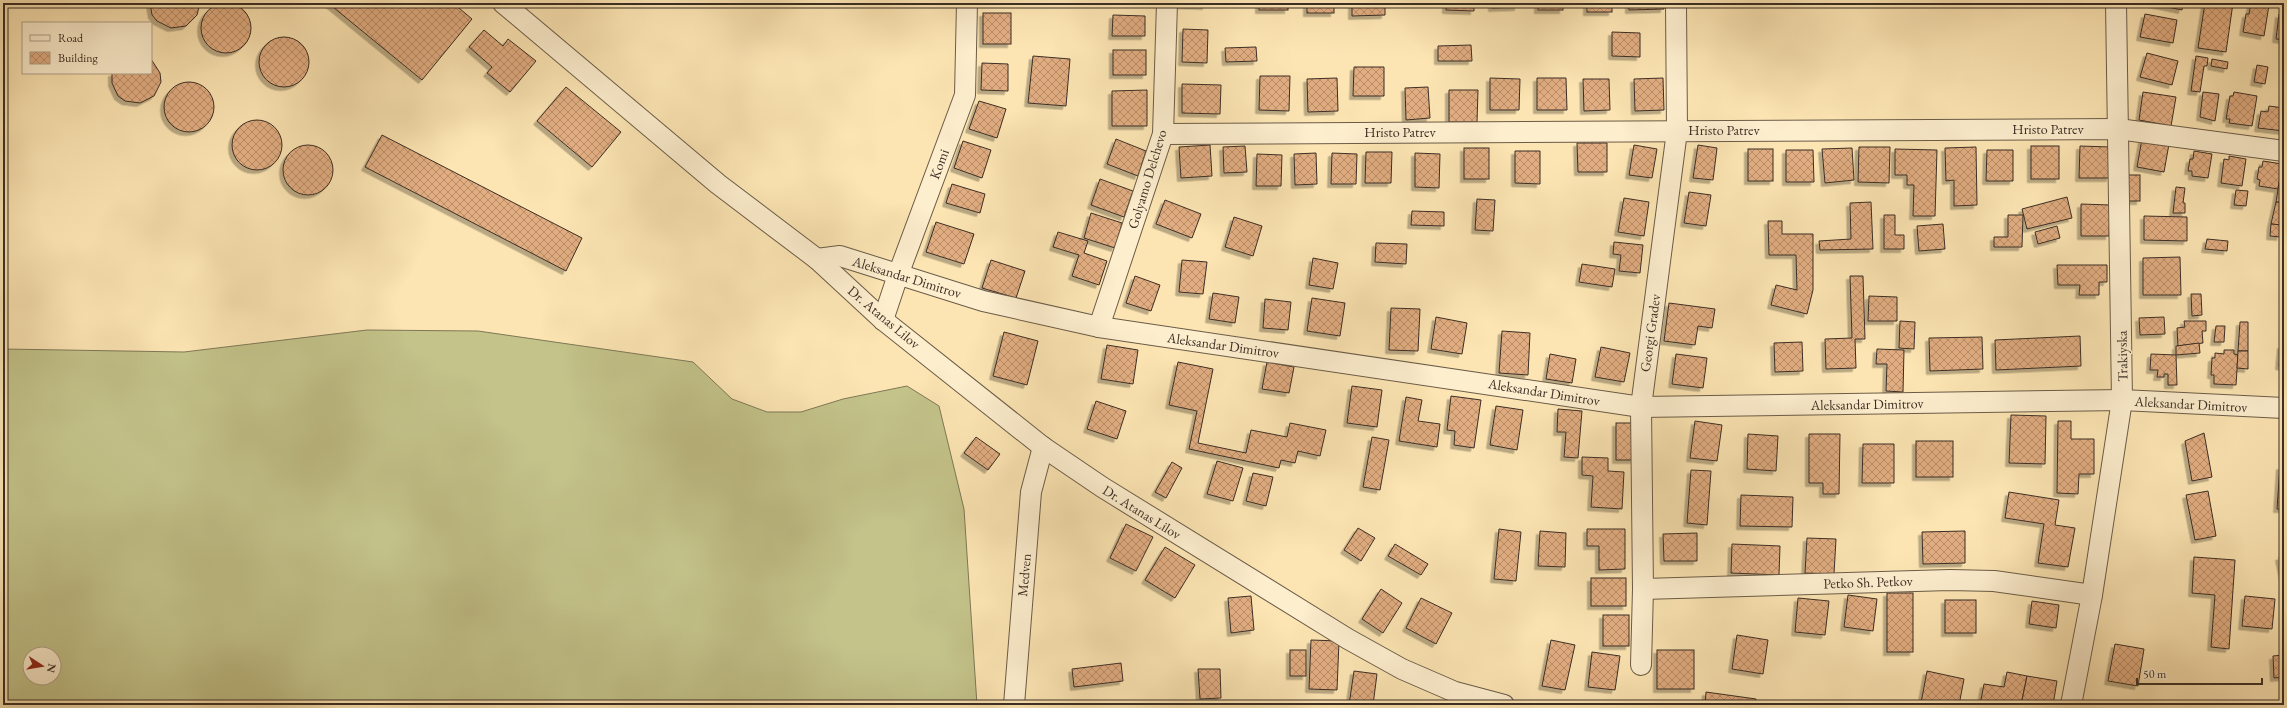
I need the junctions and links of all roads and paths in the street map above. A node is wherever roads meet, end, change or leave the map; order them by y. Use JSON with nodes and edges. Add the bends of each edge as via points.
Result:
{"nodes":[{"id":1,"x":503,"y":3,"type":"edge"},
{"id":2,"x":967,"y":3,"type":"edge"},
{"id":3,"x":1167,"y":3,"type":"edge"},
{"id":4,"x":1676,"y":3,"type":"edge"},
{"id":5,"x":2116,"y":3,"type":"edge"},
{"id":6,"x":2118,"y":129,"type":"junction"},
{"id":7,"x":1677,"y":131,"type":"junction"},
{"id":8,"x":1163,"y":134,"type":"junction"},
{"id":9,"x":2284,"y":151,"type":"edge"},
{"id":10,"x":817,"y":259,"type":"junction"},
{"id":11,"x":898,"y":275,"type":"junction"},
{"id":12,"x":883,"y":320,"type":"junction"},
{"id":13,"x":1099,"y":327,"type":"junction"},
{"id":14,"x":2122,"y":400,"type":"junction"},
{"id":15,"x":1640,"y":407,"type":"junction"},
{"id":16,"x":2284,"y":408,"type":"edge"},
{"id":17,"x":1043,"y":447,"type":"junction"},
{"id":18,"x":1642,"y":589,"type":"junction"},
{"id":19,"x":2092,"y":595,"type":"junction"},
{"id":20,"x":1641,"y":665,"type":"dead end"},
{"id":21,"x":1014,"y":705,"type":"edge"},
{"id":22,"x":1504,"y":705,"type":"edge"},
{"id":23,"x":2071,"y":705,"type":"edge"}],
"edges":[{"from":1,"to":10,"type":"street","name":"Dr. Atanas Lilov","via":[[718,184]]},
{"from":2,"to":11,"type":"street","name":"Komi","via":[[965,95]]},
{"from":3,"to":8,"type":"street","name":"Golyamo Delchevo"},
{"from":4,"to":7,"type":"street","name":"Georgi Gradev"},
{"from":5,"to":6,"type":"street","name":"Trakiyska"},
{"from":6,"to":7,"type":"street","name":"Hristo Patrev"},
{"from":6,"to":9,"type":"street","name":"Hristo Patrev"},
{"from":6,"to":14,"type":"street","name":"Trakiyska"},
{"from":7,"to":8,"type":"street","name":"Hristo Patrev"},
{"from":7,"to":15,"type":"street","name":"Georgi Gradev"},
{"from":8,"to":13,"type":"street","name":"Golyamo Delchevo"},
{"from":10,"to":11,"type":"street","name":"Aleksandar Dimitrov","via":[[840,256]]},
{"from":10,"to":12,"type":"street","name":"Dr. Atanas Lilov"},
{"from":11,"to":12,"type":"street","name":"Komi"},
{"from":11,"to":13,"type":"street","name":"Aleksandar Dimitrov","via":[[1024,311]]},
{"from":12,"to":17,"type":"street","name":"Dr. Atanas Lilov"},
{"from":13,"to":15,"type":"street","name":"Aleksandar Dimitrov"},
{"from":14,"to":15,"type":"street","name":"Aleksandar Dimitrov"},
{"from":14,"to":16,"type":"street","name":"Aleksandar Dimitrov"},
{"from":14,"to":19,"type":"street","name":"Trakiyska"},
{"from":15,"to":18,"type":"street","name":"Georgi Gradev"},
{"from":17,"to":21,"type":"street","name":"Medven","via":[[1031,492]]},
{"from":17,"to":22,"type":"street","name":"Dr. Atanas Lilov","via":[[1102,487],[1348,639],[1402,669],[1455,692]]},
{"from":18,"to":19,"type":"street","name":"Petko Sh. Petkov","via":[[1950,580],[1994,581]]},
{"from":18,"to":20,"type":"street","name":"Georgi Gradev"},
{"from":19,"to":23,"type":"street","name":"Trakiyska"}]}
